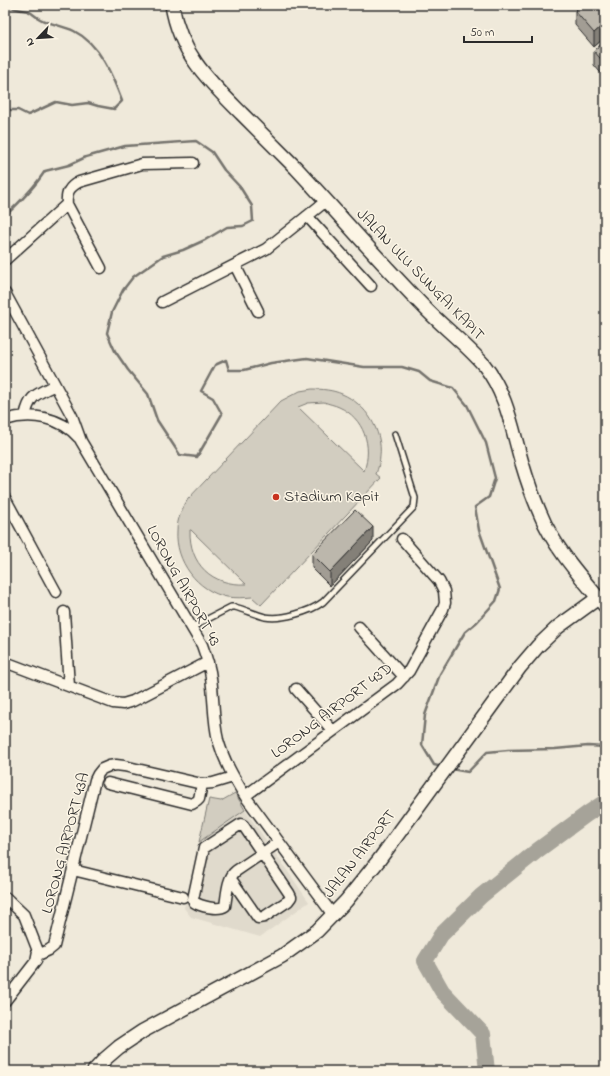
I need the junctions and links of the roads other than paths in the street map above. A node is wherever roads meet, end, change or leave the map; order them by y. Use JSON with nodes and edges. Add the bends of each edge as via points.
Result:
{"nodes":[{"id":1,"x":172,"y":5,"type":"edge"},
{"id":2,"x":193,"y":163,"type":"dead end"},
{"id":3,"x":326,"y":201,"type":"junction"},
{"id":4,"x":67,"y":204,"type":"junction"},
{"id":5,"x":307,"y":216,"type":"junction"},
{"id":6,"x":5,"y":260,"type":"edge"},
{"id":7,"x":235,"y":265,"type":"junction"},
{"id":8,"x":101,"y":268,"type":"dead end"},
{"id":9,"x":371,"y":286,"type":"dead end"},
{"id":10,"x":5,"y":293,"type":"edge"},
{"id":11,"x":162,"y":302,"type":"dead end"},
{"id":12,"x":258,"y":311,"type":"dead end"},
{"id":13,"x":55,"y":385,"type":"junction"},
{"id":14,"x":25,"y":416,"type":"junction"},
{"id":15,"x":5,"y":420,"type":"edge"},
{"id":16,"x":396,"y":434,"type":"dead end"},
{"id":17,"x":81,"y":441,"type":"junction"},
{"id":18,"x":5,"y":498,"type":"edge"},
{"id":19,"x":402,"y":539,"type":"dead end"},
{"id":20,"x":56,"y":592,"type":"dead end"},
{"id":21,"x":602,"y":602,"type":"edge"},
{"id":22,"x":64,"y":612,"type":"dead end"},
{"id":23,"x":192,"y":627,"type":"junction"},
{"id":24,"x":359,"y":627,"type":"dead end"},
{"id":25,"x":5,"y":662,"type":"edge"},
{"id":26,"x":208,"y":662,"type":"junction"},
{"id":27,"x":404,"y":677,"type":"junction"},
{"id":28,"x":69,"y":686,"type":"junction"},
{"id":29,"x":296,"y":688,"type":"dead end"},
{"id":30,"x":333,"y":731,"type":"junction"},
{"id":31,"x":233,"y":777,"type":"junction"},
{"id":32,"x":108,"y":782,"type":"dead end"},
{"id":33,"x":202,"y":784,"type":"junction"},
{"id":34,"x":245,"y":796,"type":"junction"},
{"id":35,"x":279,"y":842,"type":"junction"},
{"id":36,"x":262,"y":853,"type":"junction"},
{"id":37,"x":73,"y":870,"type":"junction"},
{"id":38,"x":231,"y":879,"type":"junction"},
{"id":39,"x":5,"y":897,"type":"edge"},
{"id":40,"x":183,"y":897,"type":"dead end"},
{"id":41,"x":333,"y":915,"type":"junction"},
{"id":42,"x":38,"y":955,"type":"junction"},
{"id":43,"x":5,"y":1001,"type":"edge"},
{"id":44,"x":94,"y":1071,"type":"edge"}],
"edges":[{"from":1,"to":3,"type":"main road","name":"JALAN ULU SUNGAI KAPIT","via":[[180,36],[199,68]]},
{"from":2,"to":4,"type":"street","via":[[142,164],[79,182],[68,192]]},
{"from":3,"to":5,"type":"street"},
{"from":3,"to":21,"type":"main road","name":"JALAN ULU SUNGAI KAPIT","via":[[425,308],[484,366],[507,408],[523,466],[549,533]]},
{"from":4,"to":6,"type":"street"},
{"from":4,"to":8,"type":"street"},
{"from":5,"to":7,"type":"street","via":[[271,246]]},
{"from":5,"to":9,"type":"street"},
{"from":7,"to":11,"type":"street"},
{"from":7,"to":12,"type":"street"},
{"from":10,"to":13,"type":"street"},
{"from":13,"to":14,"type":"street","via":[[32,398]]},
{"from":13,"to":17,"type":"street","via":[[72,416]]},
{"from":14,"to":15,"type":"street"},
{"from":14,"to":17,"type":"street","via":[[37,416],[58,422]]},
{"from":16,"to":23,"type":"lane","via":[[415,498],[414,507],[323,602],[305,612],[276,617],[266,617],[230,607]]},
{"from":17,"to":23,"type":"street","name":"LORONG AIRPORT 43"},
{"from":18,"to":20,"type":"street"},
{"from":19,"to":27,"type":"street","name":"LORONG AIRPORT 43D","via":[[440,581],[445,596],[443,610]]},
{"from":21,"to":41,"type":"main road","name":"JALAN AIRPORT","via":[[558,627],[538,646],[379,860]]},
{"from":22,"to":28,"type":"street"},
{"from":23,"to":26,"type":"street","name":"LORONG AIRPORT 43"},
{"from":24,"to":27,"type":"street"},
{"from":25,"to":28,"type":"street"},
{"from":26,"to":28,"type":"street","via":[[128,703],[113,703]]},
{"from":26,"to":31,"type":"street","name":"LORONG AIRPORT 43","via":[[218,739]]},
{"from":27,"to":30,"type":"street","name":"LORONG AIRPORT 43D"},
{"from":29,"to":30,"type":"street"},
{"from":30,"to":34,"type":"street","name":"LORONG AIRPORT 43D"},
{"from":31,"to":33,"type":"street","name":"LORONG AIRPORT 43A","via":[[213,784]]},
{"from":31,"to":34,"type":"street","name":"LORONG AIRPORT 43"},
{"from":32,"to":33,"type":"street","via":[[192,804],[199,799]]},
{"from":33,"to":37,"type":"street","name":"LORONG AIRPORT 43A","via":[[124,766],[109,766],[102,769],[95,780]]},
{"from":34,"to":35,"type":"street","name":"LORONG AIRPORT 43"},
{"from":35,"to":36,"type":"street"},
{"from":35,"to":41,"type":"street","name":"LORONG AIRPORT 43"},
{"from":36,"to":38,"type":"street","via":[[234,873]]},
{"from":36,"to":38,"type":"street","via":[[289,893],[288,901],[264,917],[258,918]]},
{"from":36,"to":38,"type":"street","via":[[241,824],[204,848],[194,902],[223,907]]},
{"from":37,"to":40,"type":"street"},
{"from":37,"to":42,"type":"street","name":"LORONG AIRPORT 43A","via":[[54,946]]},
{"from":39,"to":42,"type":"street","via":[[27,919],[38,948]]},
{"from":41,"to":44,"type":"main road","name":"JALAN AIRPORT","via":[[282,956],[130,1039]]},
{"from":42,"to":43,"type":"street"}]}
